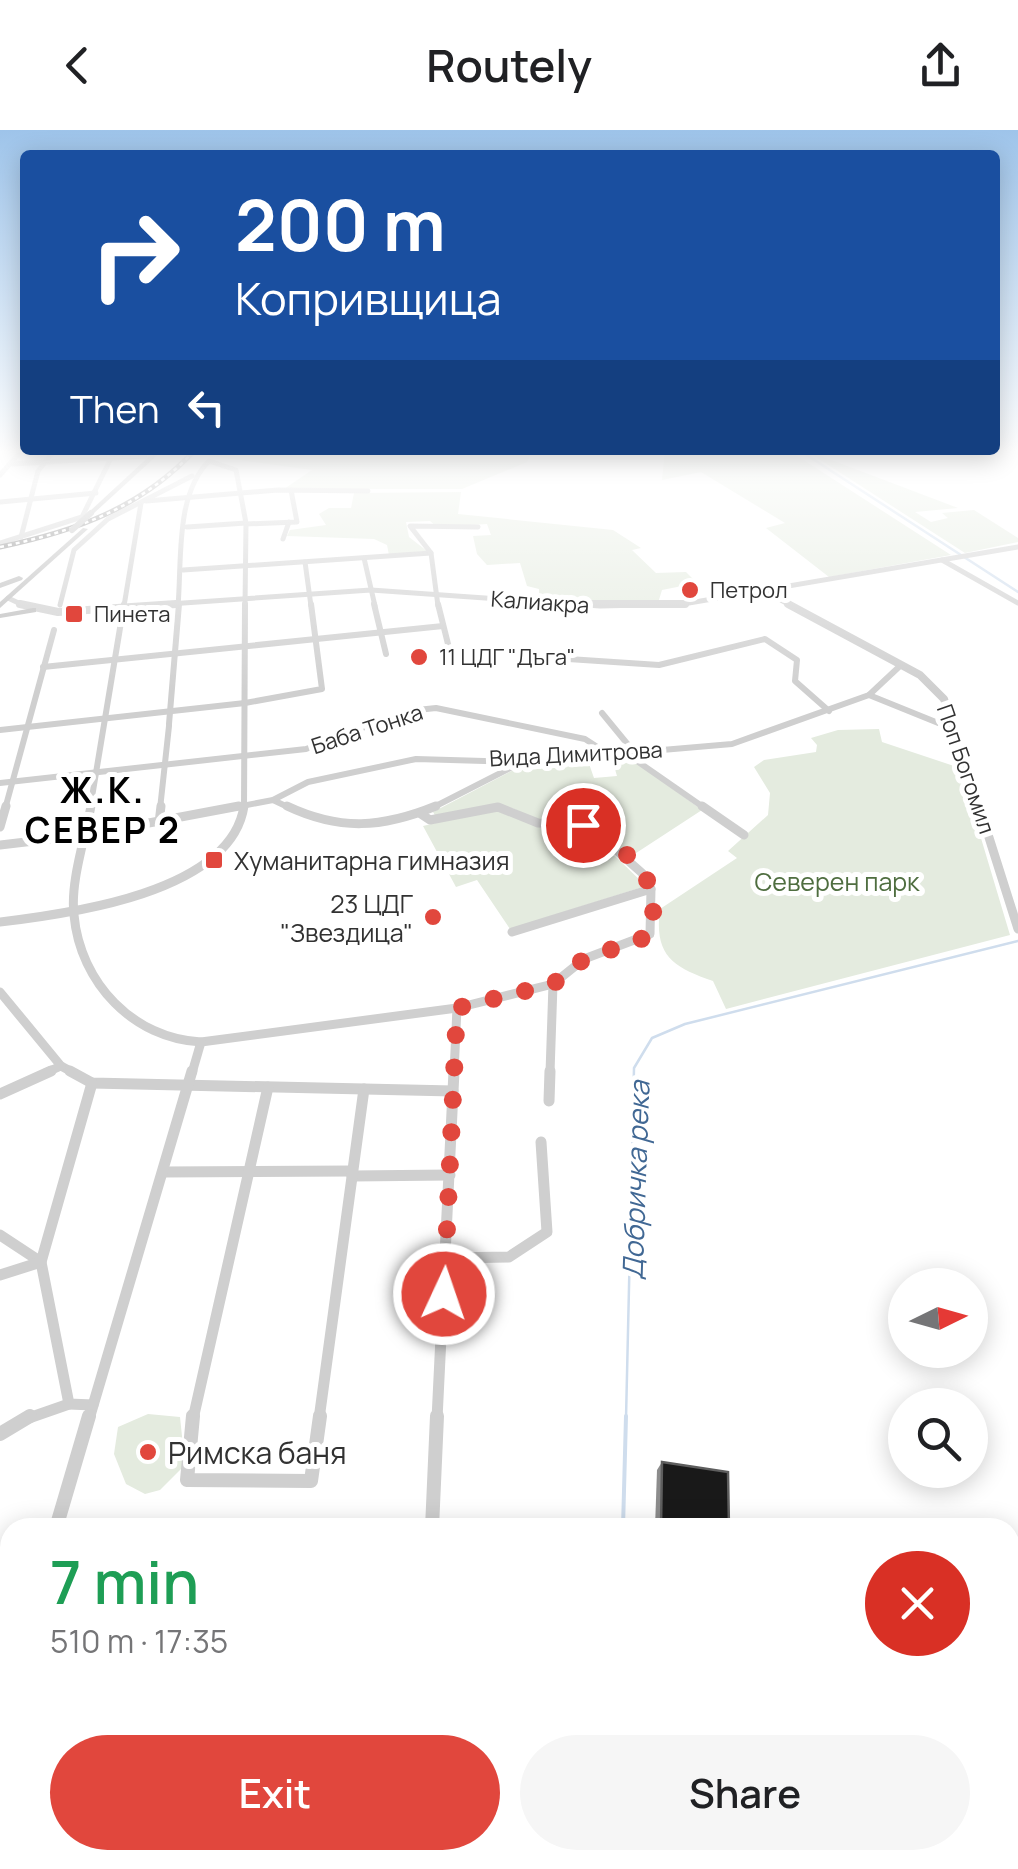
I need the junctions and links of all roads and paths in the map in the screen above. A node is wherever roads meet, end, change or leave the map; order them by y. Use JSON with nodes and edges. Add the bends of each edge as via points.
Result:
{"nodes":[{"id":1,"x":23,"y":531,"type":"edge"},
{"id":2,"x":43,"y":531,"type":"edge"},
{"id":3,"x":71,"y":531,"type":"edge"},
{"id":4,"x":81,"y":531,"type":"edge"},
{"id":5,"x":95,"y":531,"type":"edge"},
{"id":6,"x":137,"y":531,"type":"edge"},
{"id":7,"x":186,"y":531,"type":"edge"},
{"id":8,"x":245,"y":531,"type":"edge"},
{"id":9,"x":286,"y":531,"type":"edge"},
{"id":10,"x":411,"y":531,"type":"edge"},
{"id":11,"x":21,"y":537,"type":"junction"},
{"id":12,"x":283,"y":539,"type":"dead end"},
{"id":13,"x":0,"y":543,"type":"edge"},
{"id":14,"x":1018,"y":547,"type":"edge"},
{"id":15,"x":54,"y":551,"type":"junction"},
{"id":16,"x":431,"y":553,"type":"junction"},
{"id":17,"x":364,"y":558,"type":"junction"},
{"id":18,"x":945,"y":559,"type":"junction"},
{"id":19,"x":305,"y":562,"type":"junction"},
{"id":20,"x":243,"y":566,"type":"junction"},
{"id":21,"x":183,"y":570,"type":"junction"},
{"id":22,"x":24,"y":579,"type":"junction"},
{"id":23,"x":371,"y":590,"type":"junction"},
{"id":24,"x":765,"y":592,"type":"junction"},
{"id":25,"x":3,"y":593,"type":"edge"},
{"id":26,"x":435,"y":594,"type":"junction"},
{"id":27,"x":308,"y":595,"type":"junction"},
{"id":28,"x":243,"y":600,"type":"junction"},
{"id":29,"x":1018,"y":602,"type":"edge"},
{"id":30,"x":180,"y":604,"type":"junction"},
{"id":31,"x":0,"y":606,"type":"edge"},
{"id":32,"x":33,"y":607,"type":"junction"},
{"id":33,"x":59,"y":608,"type":"junction"},
{"id":34,"x":123,"y":608,"type":"junction"},
{"id":35,"x":0,"y":616,"type":"edge"},
{"id":36,"x":443,"y":626,"type":"junction"},
{"id":37,"x":54,"y":630,"type":"dead end"},
{"id":38,"x":380,"y":633,"type":"junction"},
{"id":39,"x":314,"y":640,"type":"junction"},
{"id":40,"x":244,"y":647,"type":"junction"},
{"id":41,"x":175,"y":654,"type":"junction"},
{"id":42,"x":386,"y":654,"type":"dead end"},
{"id":43,"x":523,"y":656,"type":"dead end"},
{"id":44,"x":114,"y":660,"type":"junction"},
{"id":45,"x":452,"y":660,"type":"dead end"},
{"id":46,"x":901,"y":664,"type":"junction"},
{"id":47,"x":44,"y":667,"type":"junction"},
{"id":48,"x":869,"y":695,"type":"junction"},
{"id":49,"x":246,"y":703,"type":"junction"},
{"id":50,"x":170,"y":711,"type":"junction"},
{"id":51,"x":829,"y":711,"type":"junction"},
{"id":52,"x":602,"y":713,"type":"dead end"},
{"id":53,"x":104,"y":718,"type":"junction"},
{"id":54,"x":27,"y":728,"type":"junction"},
{"id":55,"x":0,"y":730,"type":"edge"},
{"id":56,"x":958,"y":731,"type":"junction"},
{"id":57,"x":629,"y":752,"type":"junction"},
{"id":58,"x":608,"y":754,"type":"junction"},
{"id":59,"x":244,"y":756,"type":"junction"},
{"id":60,"x":522,"y":762,"type":"junction"},
{"id":61,"x":165,"y":765,"type":"junction"},
{"id":62,"x":96,"y":773,"type":"junction"},
{"id":63,"x":13,"y":781,"type":"junction"},
{"id":64,"x":0,"y":782,"type":"edge"},
{"id":65,"x":273,"y":800,"type":"junction"},
{"id":66,"x":245,"y":806,"type":"junction"},
{"id":67,"x":421,"y":814,"type":"junction"},
{"id":68,"x":159,"y":822,"type":"junction"},
{"id":69,"x":0,"y":827,"type":"edge"},
{"id":70,"x":85,"y":835,"type":"junction"},
{"id":71,"x":744,"y":835,"type":"dead end"},
{"id":72,"x":0,"y":845,"type":"edge"},
{"id":73,"x":651,"y":889,"type":"junction"},
{"id":74,"x":73,"y":913,"type":"junction"},
{"id":75,"x":0,"y":922,"type":"edge"},
{"id":76,"x":1018,"y":926,"type":"edge"},
{"id":77,"x":512,"y":932,"type":"dead end"},
{"id":78,"x":553,"y":984,"type":"junction"},
{"id":79,"x":0,"y":994,"type":"edge"},
{"id":80,"x":457,"y":1008,"type":"junction"},
{"id":81,"x":201,"y":1042,"type":"junction"},
{"id":82,"x":61,"y":1066,"type":"junction"},
{"id":83,"x":92,"y":1082,"type":"junction"},
{"id":84,"x":187,"y":1085,"type":"junction"},
{"id":85,"x":268,"y":1086,"type":"junction"},
{"id":86,"x":364,"y":1089,"type":"junction"},
{"id":87,"x":453,"y":1091,"type":"junction"},
{"id":88,"x":0,"y":1094,"type":"edge"},
{"id":89,"x":549,"y":1101,"type":"dead end"},
{"id":90,"x":541,"y":1142,"type":"dead end"},
{"id":91,"x":162,"y":1172,"type":"junction"},
{"id":92,"x":249,"y":1172,"type":"junction"},
{"id":93,"x":352,"y":1173,"type":"junction"},
{"id":94,"x":450,"y":1175,"type":"junction"},
{"id":95,"x":0,"y":1236,"type":"edge"},
{"id":96,"x":446,"y":1258,"type":"junction"},
{"id":97,"x":41,"y":1262,"type":"junction"},
{"id":98,"x":0,"y":1275,"type":"edge"},
{"id":99,"x":69,"y":1404,"type":"junction"},
{"id":100,"x":93,"y":1405,"type":"junction"},
{"id":101,"x":0,"y":1434,"type":"edge"},
{"id":102,"x":59,"y":1518,"type":"edge"},
{"id":103,"x":433,"y":1518,"type":"edge"}],
"edges":[{"from":1,"to":11,"type":"street"},
{"from":2,"to":11,"type":"street"},
{"from":3,"to":15,"type":"main road","bridge":true},
{"from":4,"to":15,"type":"main road","bridge":true},
{"from":5,"to":33,"type":"street","via":[[74,550]]},
{"from":6,"to":34,"type":"street"},
{"from":7,"to":21,"type":"street"},
{"from":8,"to":20,"type":"street"},
{"from":9,"to":12,"type":"street"},
{"from":10,"to":16,"type":"street"},
{"from":11,"to":13,"type":"street"},
{"from":14,"to":18,"type":"street","name":"Калиакра"},
{"from":15,"to":22,"type":"main road"},
{"from":16,"to":17,"type":"street"},
{"from":16,"to":26,"type":"street"},
{"from":17,"to":19,"type":"street"},
{"from":17,"to":23,"type":"street"},
{"from":18,"to":24,"type":"street","name":"Калиакра"},
{"from":18,"to":29,"type":"street"},
{"from":19,"to":20,"type":"street"},
{"from":19,"to":27,"type":"street"},
{"from":20,"to":21,"type":"street"},
{"from":20,"to":28,"type":"street"},
{"from":21,"to":30,"type":"street"},
{"from":22,"to":25,"type":"main road"},
{"from":22,"to":25,"type":"main road"},
{"from":22,"to":32,"type":"main road"},
{"from":23,"to":26,"type":"street","name":"Калиакра"},
{"from":23,"to":27,"type":"street","name":"Калиакра"},
{"from":23,"to":38,"type":"street"},
{"from":24,"to":26,"type":"street","name":"Калиакра","via":[[631,607]]},
{"from":24,"to":46,"type":"street","name":"Поп Богомил"},
{"from":25,"to":31,"type":"main road"},
{"from":25,"to":32,"type":"street","name":"Калиакра"},
{"from":26,"to":36,"type":"street"},
{"from":27,"to":28,"type":"street","name":"Калиакра"},
{"from":27,"to":39,"type":"street"},
{"from":28,"to":30,"type":"street","name":"Калиакра"},
{"from":28,"to":40,"type":"street"},
{"from":30,"to":34,"type":"street","name":"Калиакра"},
{"from":30,"to":41,"type":"street"},
{"from":32,"to":33,"type":"street","name":"Калиакра"},
{"from":32,"to":35,"type":"main road"},
{"from":33,"to":34,"type":"street","name":"Калиакра"},
{"from":34,"to":44,"type":"street"},
{"from":36,"to":38,"type":"street"},
{"from":36,"to":45,"type":"street"},
{"from":37,"to":47,"type":"street"},
{"from":38,"to":39,"type":"street"},
{"from":38,"to":42,"type":"street"},
{"from":39,"to":40,"type":"street"},
{"from":39,"to":49,"type":"street","via":[[322,689]]},
{"from":40,"to":41,"type":"street"},
{"from":40,"to":49,"type":"street"},
{"from":41,"to":44,"type":"street"},
{"from":41,"to":50,"type":"street"},
{"from":43,"to":51,"type":"street","via":[[659,666],[765,638],[797,660],[795,682]]},
{"from":44,"to":47,"type":"street"},
{"from":44,"to":53,"type":"street"},
{"from":46,"to":48,"type":"street","name":"Вида Димитрова"},
{"from":46,"to":56,"type":"street","name":"Поп Богомил","via":[[934,687]]},
{"from":47,"to":54,"type":"street"},
{"from":48,"to":51,"type":"street","name":"Вида Димитрова"},
{"from":48,"to":56,"type":"street"},
{"from":49,"to":50,"type":"street"},
{"from":49,"to":59,"type":"street"},
{"from":50,"to":53,"type":"street"},
{"from":50,"to":61,"type":"street"},
{"from":51,"to":57,"type":"street","name":"Вида Димитрова","via":[[732,744]]},
{"from":52,"to":57,"type":"street"},
{"from":53,"to":54,"type":"street"},
{"from":53,"to":62,"type":"street"},
{"from":54,"to":55,"type":"street"},
{"from":54,"to":63,"type":"street"},
{"from":56,"to":76,"type":"street","name":"Поп Богомил"},
{"from":57,"to":58,"type":"street","name":"Вида Димитрова"},
{"from":57,"to":71,"type":"street"},
{"from":58,"to":59,"type":"street","name":"Баба Тонка","via":[[585,739],[436,708],[393,716],[320,746]]},
{"from":58,"to":60,"type":"street","name":"Вида Димитрова"},
{"from":59,"to":61,"type":"street","name":"Баба Тонка"},
{"from":59,"to":66,"type":"street"},
{"from":60,"to":65,"type":"street","name":"Вида Димитрова","via":[[416,758],[308,782]]},
{"from":60,"to":67,"type":"street"},
{"from":61,"to":62,"type":"street","name":"Баба Тонка"},
{"from":61,"to":68,"type":"street"},
{"from":62,"to":63,"type":"street","name":"Баба Тонка"},
{"from":62,"to":70,"type":"street"},
{"from":63,"to":64,"type":"street","name":"Баба Тонка"},
{"from":63,"to":69,"type":"street"},
{"from":65,"to":66,"type":"street","name":"Вида Димитрова"},
{"from":65,"to":67,"type":"street","via":[[341,825]]},
{"from":66,"to":68,"type":"street","name":"Вида Димитрова"},
{"from":66,"to":74,"type":"street","via":[[229,837],[186,876],[122,904]]},
{"from":67,"to":73,"type":"street","via":[[430,820],[498,808],[549,825],[589,826]]},
{"from":68,"to":70,"type":"street","name":"Вида Димитрова"},
{"from":70,"to":72,"type":"street","name":"Вида Димитрова"},
{"from":70,"to":74,"type":"street"},
{"from":73,"to":77,"type":"street"},
{"from":73,"to":78,"type":"street","via":[[650,934],[584,959]]},
{"from":74,"to":75,"type":"street"},
{"from":74,"to":81,"type":"street","via":[[78,942],[110,1000],[156,1037]]},
{"from":78,"to":80,"type":"street"},
{"from":78,"to":89,"type":"street"},
{"from":79,"to":82,"type":"street"},
{"from":80,"to":81,"type":"street"},
{"from":80,"to":87,"type":"street"},
{"from":81,"to":84,"type":"street"},
{"from":82,"to":83,"type":"street"},
{"from":82,"to":88,"type":"street"},
{"from":83,"to":84,"type":"street"},
{"from":83,"to":97,"type":"street"},
{"from":84,"to":85,"type":"street"},
{"from":84,"to":91,"type":"street"},
{"from":85,"to":86,"type":"street"},
{"from":85,"to":92,"type":"street"},
{"from":86,"to":87,"type":"street"},
{"from":86,"to":93,"type":"street"},
{"from":87,"to":94,"type":"street"},
{"from":90,"to":96,"type":"street","via":[[548,1232],[509,1257]]},
{"from":91,"to":92,"type":"street"},
{"from":91,"to":100,"type":"street"},
{"from":92,"to":93,"type":"street"},
{"from":92,"to":93,"type":"street","via":[[189,1435],[187,1480],[312,1481]]},
{"from":93,"to":94,"type":"street"},
{"from":94,"to":96,"type":"street"},
{"from":95,"to":97,"type":"street"},
{"from":96,"to":103,"type":"street"},
{"from":97,"to":98,"type":"street"},
{"from":97,"to":99,"type":"street"},
{"from":99,"to":100,"type":"street"},
{"from":99,"to":101,"type":"street"},
{"from":100,"to":102,"type":"street"}]}
